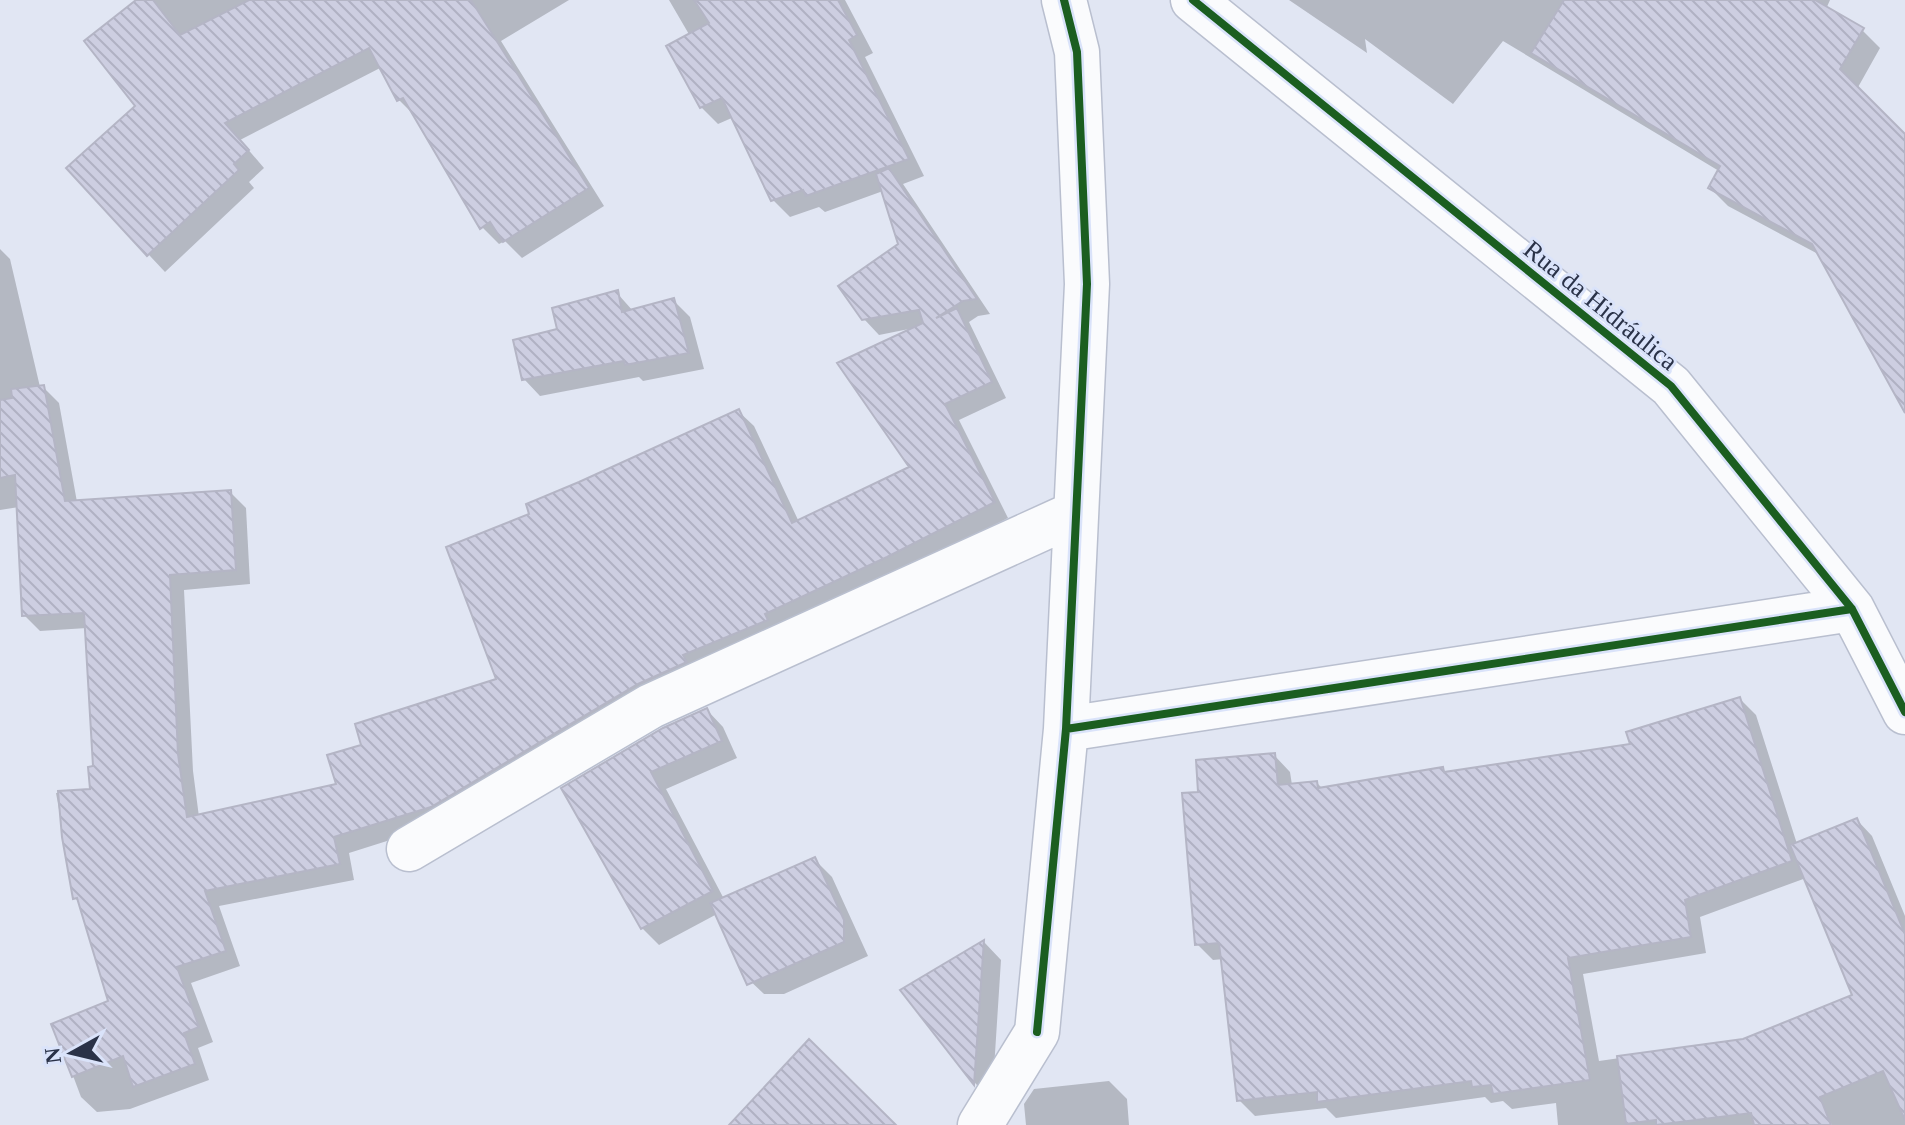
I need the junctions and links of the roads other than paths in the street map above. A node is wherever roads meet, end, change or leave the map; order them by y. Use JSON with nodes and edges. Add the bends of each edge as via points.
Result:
{"nodes":[{"id":1,"x":1064,"y":0,"type":"edge"},
{"id":2,"x":1193,"y":0,"type":"edge"},
{"id":3,"x":1076,"y":513,"type":"junction"},
{"id":4,"x":1852,"y":609,"type":"junction"},
{"id":5,"x":1905,"y":712,"type":"edge"},
{"id":6,"x":1066,"y":729,"type":"junction"},
{"id":7,"x":409,"y":849,"type":"dead end"},
{"id":8,"x":980,"y":1125,"type":"edge"}],
"edges":[{"from":1,"to":3,"type":"street","via":[[1077,52],[1087,284]]},
{"from":2,"to":4,"type":"street","name":"Rua da Hidráulica","via":[[1671,386]]},
{"from":3,"to":6,"type":"street"},
{"from":3,"to":7,"type":"street","via":[[651,706]]},
{"from":4,"to":5,"type":"street","name":"Rua da Hidráulica"},
{"from":4,"to":6,"type":"street"},
{"from":6,"to":8,"type":"street","via":[[1037,1032]]}]}
